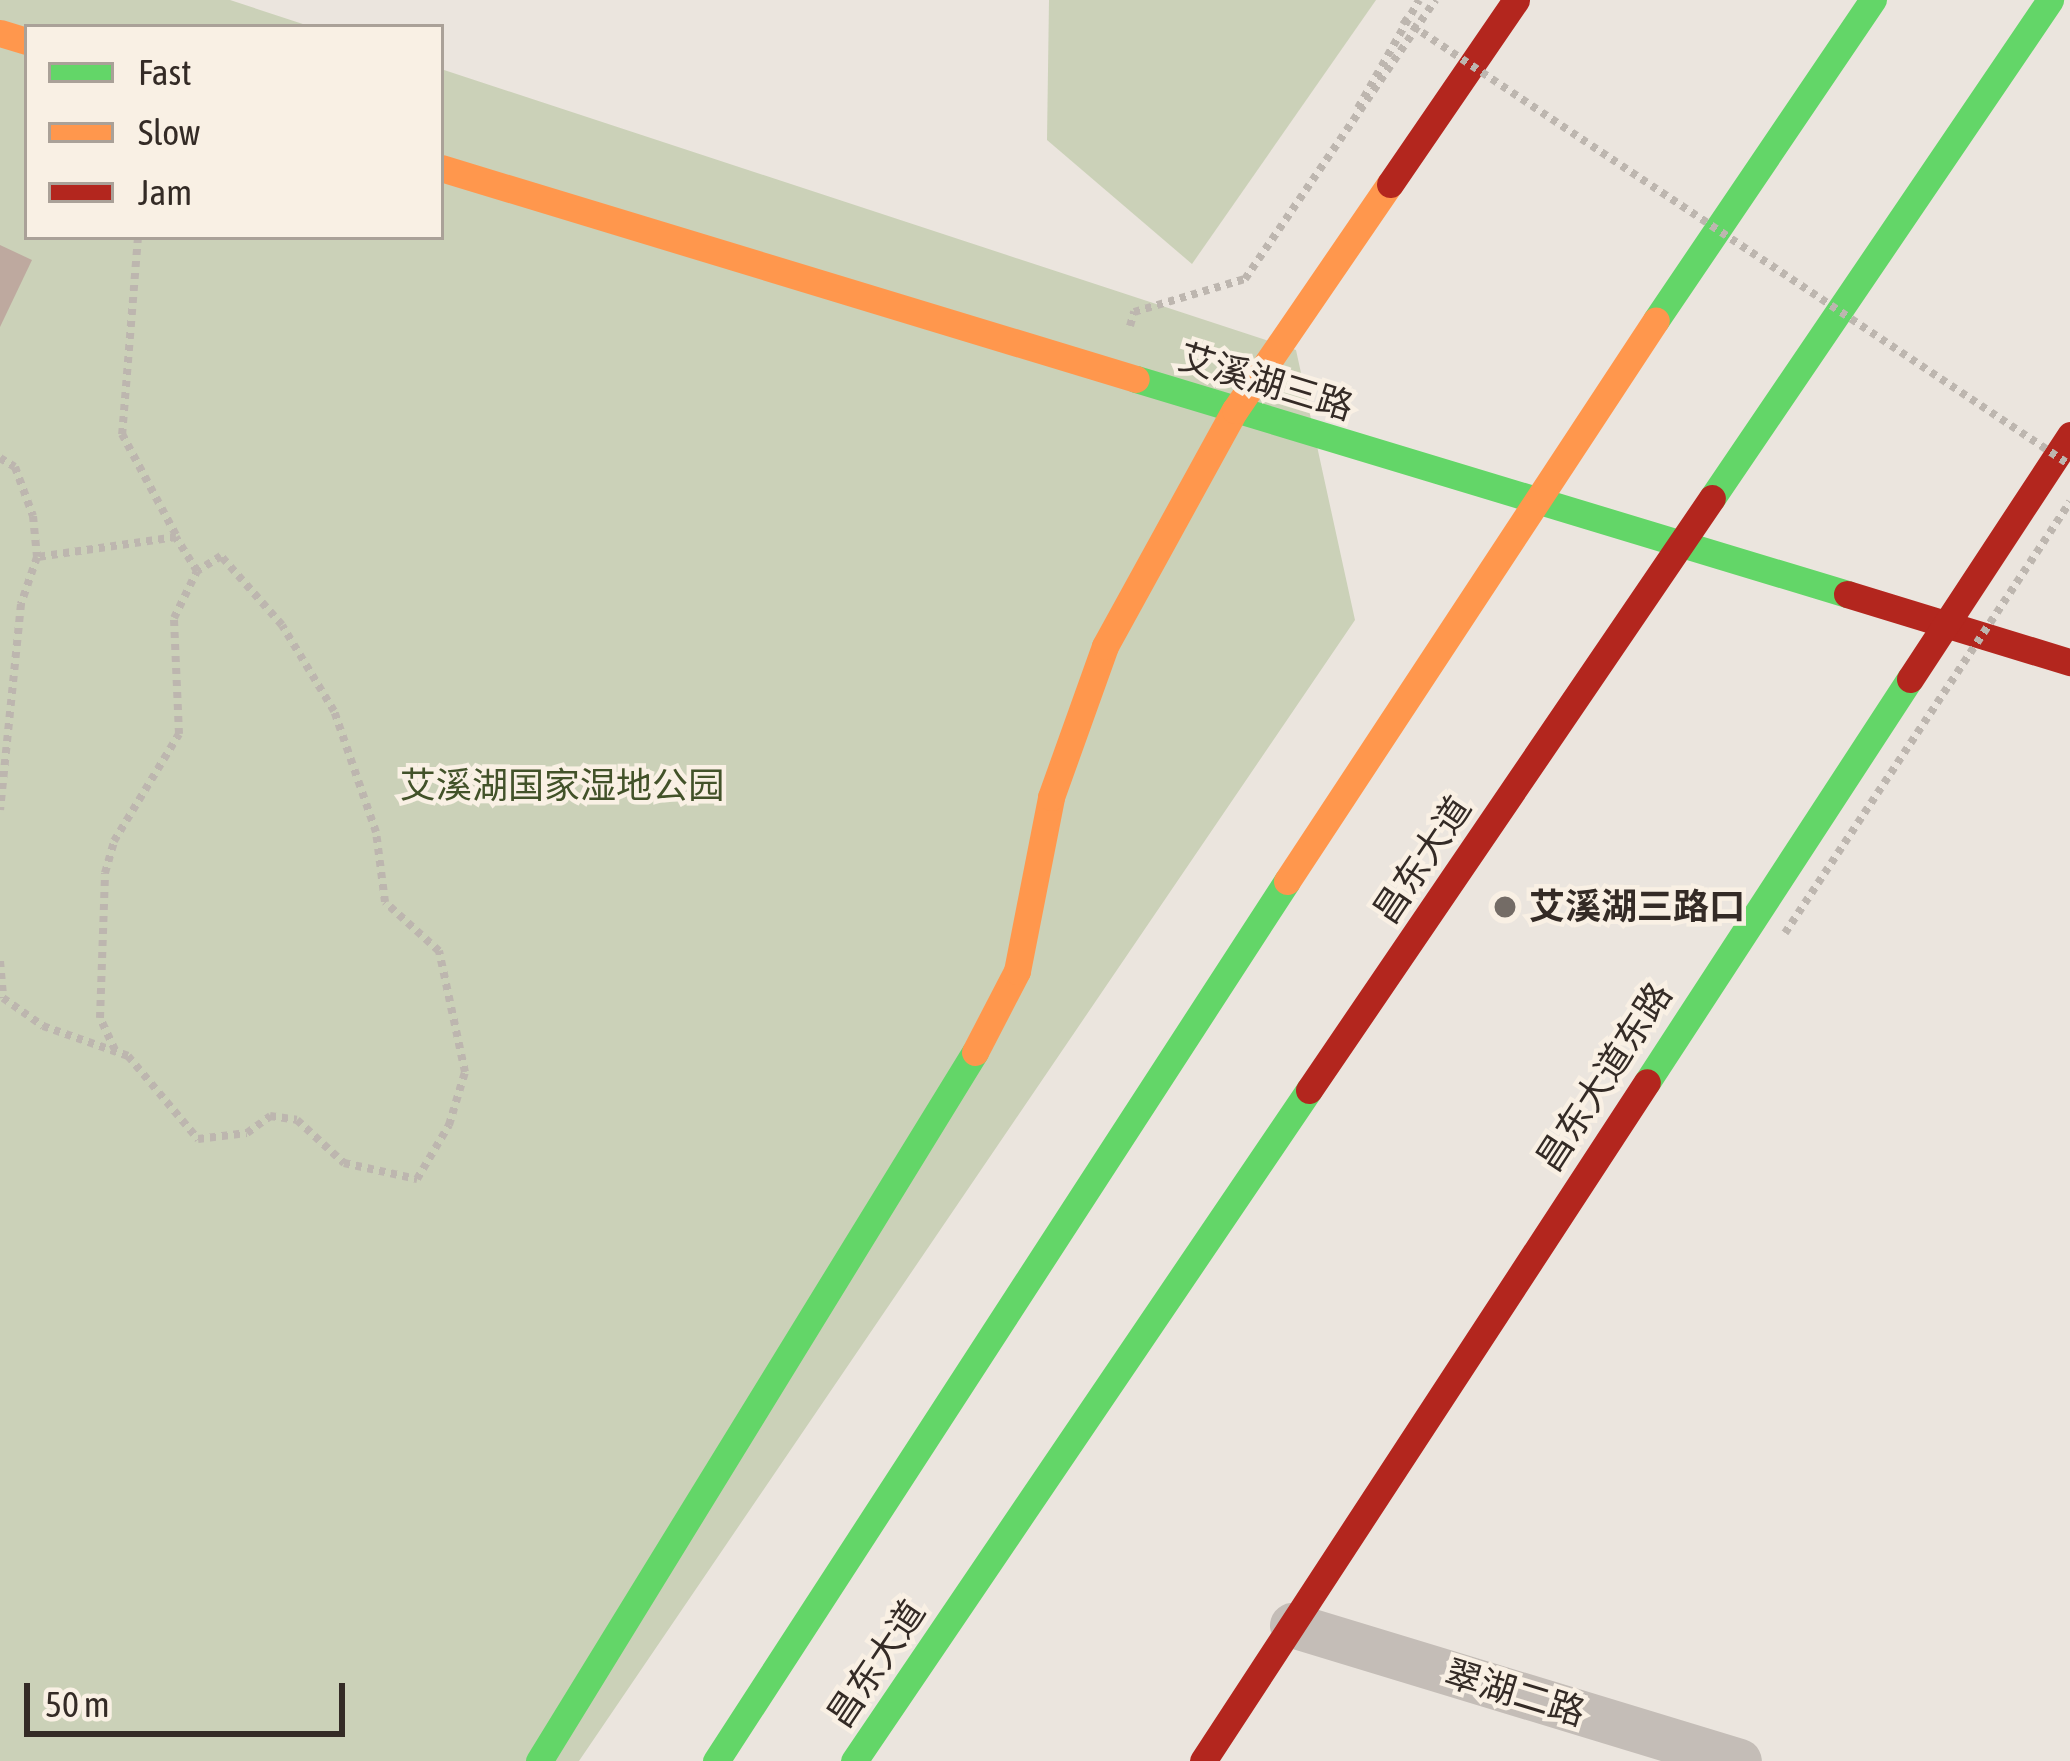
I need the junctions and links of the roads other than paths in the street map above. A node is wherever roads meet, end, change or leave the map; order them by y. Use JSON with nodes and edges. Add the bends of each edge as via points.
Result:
{"nodes":[{"id":1,"x":1516,"y":0,"type":"edge"},
{"id":2,"x":1873,"y":0,"type":"edge"},
{"id":3,"x":2050,"y":0,"type":"edge"},
{"id":4,"x":444,"y":168,"type":"edge"},
{"id":5,"x":1235,"y":410,"type":"junction"},
{"id":6,"x":2070,"y":435,"type":"edge"},
{"id":7,"x":1534,"y":501,"type":"junction"},
{"id":8,"x":1679,"y":546,"type":"junction"},
{"id":9,"x":1941,"y":624,"type":"junction"},
{"id":10,"x":2070,"y":662,"type":"edge"},
{"id":11,"x":1292,"y":1625,"type":"junction"},
{"id":12,"x":539,"y":1761,"type":"edge"},
{"id":13,"x":716,"y":1761,"type":"edge"},
{"id":14,"x":854,"y":1761,"type":"edge"},
{"id":15,"x":1203,"y":1761,"type":"edge"},
{"id":16,"x":1739,"y":1761,"type":"edge"}],
"edges":[{"from":1,"to":5,"type":"main road"},
{"from":2,"to":7,"type":"main road"},
{"from":3,"to":8,"type":"main road","name":"昌东大道"},
{"from":4,"to":5,"type":"main road","name":"艾溪湖三路"},
{"from":5,"to":7,"type":"main road","name":"艾溪湖三路"},
{"from":5,"to":12,"type":"main road","via":[[1105,646],[1051,797],[1017,971],[980,1045]]},
{"from":6,"to":9,"type":"main road","name":"昌东大道东路"},
{"from":7,"to":8,"type":"main road","name":"艾溪湖三路"},
{"from":7,"to":13,"type":"main road"},
{"from":8,"to":9,"type":"main road","name":"艾溪湖三路"},
{"from":8,"to":14,"type":"main road","name":"昌东大道"},
{"from":9,"to":10,"type":"main road","name":"艾溪湖三路"},
{"from":9,"to":11,"type":"main road","name":"昌东大道东路"},
{"from":11,"to":15,"type":"main road","name":"昌东大道东路"},
{"from":11,"to":16,"type":"street","name":"翠湖二路"}]}
